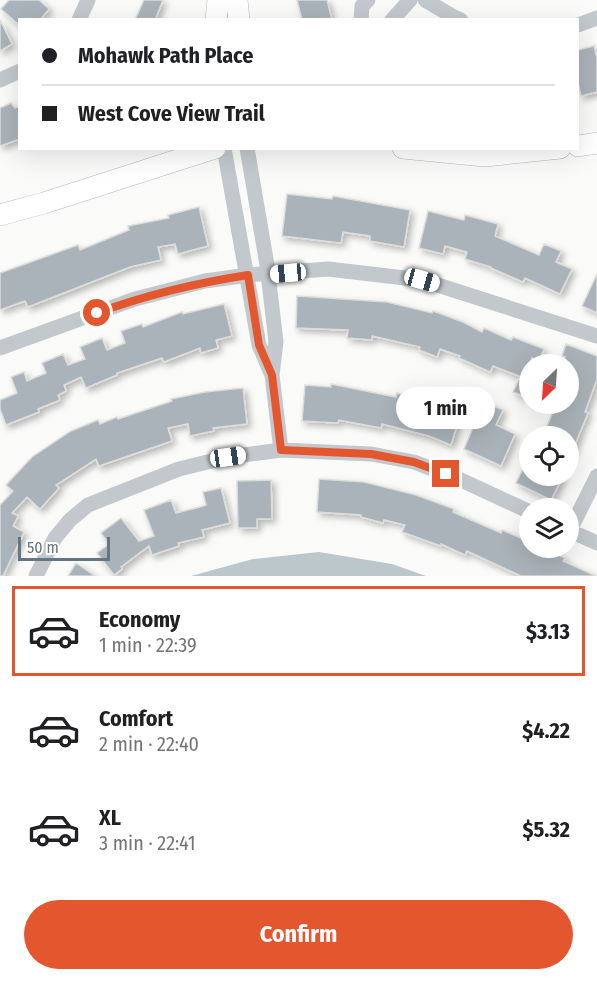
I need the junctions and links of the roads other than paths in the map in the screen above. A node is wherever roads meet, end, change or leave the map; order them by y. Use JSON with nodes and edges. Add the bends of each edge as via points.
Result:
{"nodes":[{"id":1,"x":88,"y":0,"type":"edge"},
{"id":2,"x":218,"y":0,"type":"edge"},
{"id":3,"x":237,"y":0,"type":"edge"},
{"id":4,"x":368,"y":0,"type":"edge"},
{"id":5,"x":410,"y":0,"type":"edge"},
{"id":6,"x":425,"y":0,"type":"edge"},
{"id":7,"x":83,"y":18,"type":"edge"},
{"id":8,"x":216,"y":18,"type":"edge"},
{"id":9,"x":239,"y":18,"type":"edge"},
{"id":10,"x":360,"y":18,"type":"edge"},
{"id":11,"x":394,"y":18,"type":"edge"},
{"id":12,"x":456,"y":18,"type":"edge"},
{"id":13,"x":597,"y":18,"type":"edge"},
{"id":14,"x":579,"y":25,"type":"edge"},
{"id":15,"x":18,"y":72,"type":"edge"},
{"id":16,"x":0,"y":80,"type":"edge"},
{"id":17,"x":597,"y":142,"type":"edge"},
{"id":18,"x":579,"y":146,"type":"edge"},
{"id":19,"x":209,"y":150,"type":"edge"},
{"id":20,"x":224,"y":150,"type":"edge"},
{"id":21,"x":247,"y":150,"type":"edge"},
{"id":22,"x":424,"y":150,"type":"edge"},
{"id":23,"x":541,"y":150,"type":"edge"},
{"id":24,"x":0,"y":215,"type":"edge"},
{"id":25,"x":268,"y":274,"type":"junction"},
{"id":26,"x":248,"y":275,"type":"junction"},
{"id":27,"x":597,"y":336,"type":"edge"},
{"id":28,"x":0,"y":348,"type":"edge"},
{"id":29,"x":272,"y":375,"type":"junction"},
{"id":30,"x":281,"y":450,"type":"junction"},
{"id":31,"x":597,"y":476,"type":"edge"},
{"id":32,"x":519,"y":507,"type":"edge"},
{"id":33,"x":579,"y":511,"type":"edge"},
{"id":34,"x":579,"y":535,"type":"edge"},
{"id":35,"x":597,"y":543,"type":"edge"},
{"id":36,"x":36,"y":576,"type":"edge"}],
"edges":[{"from":1,"to":7,"type":"street"},
{"from":2,"to":8,"type":"main road"},
{"from":3,"to":9,"type":"main road"},
{"from":4,"to":10,"type":"street","via":[[362,6]]},
{"from":5,"to":11,"type":"street"},
{"from":6,"to":12,"type":"street"},
{"from":13,"to":14,"type":"street"},
{"from":15,"to":16,"type":"street"},
{"from":17,"to":18,"type":"main road"},
{"from":19,"to":24,"type":"main road"},
{"from":20,"to":26,"type":"street"},
{"from":21,"to":25,"type":"street"},
{"from":22,"to":23,"type":"main road","via":[[485,156]]},
{"from":25,"to":26,"type":"street"},
{"from":25,"to":27,"type":"street","via":[[327,269],[422,280]]},
{"from":25,"to":29,"type":"street","via":[[276,342]]},
{"from":26,"to":28,"type":"street","via":[[205,281],[135,299]]},
{"from":26,"to":29,"type":"street","via":[[259,345]]},
{"from":29,"to":30,"type":"street"},
{"from":30,"to":32,"type":"street","via":[[371,454],[414,462]]},
{"from":30,"to":36,"type":"street","via":[[179,469],[88,505],[55,538]]},
{"from":31,"to":33,"type":"street"},
{"from":34,"to":35,"type":"street"}]}
